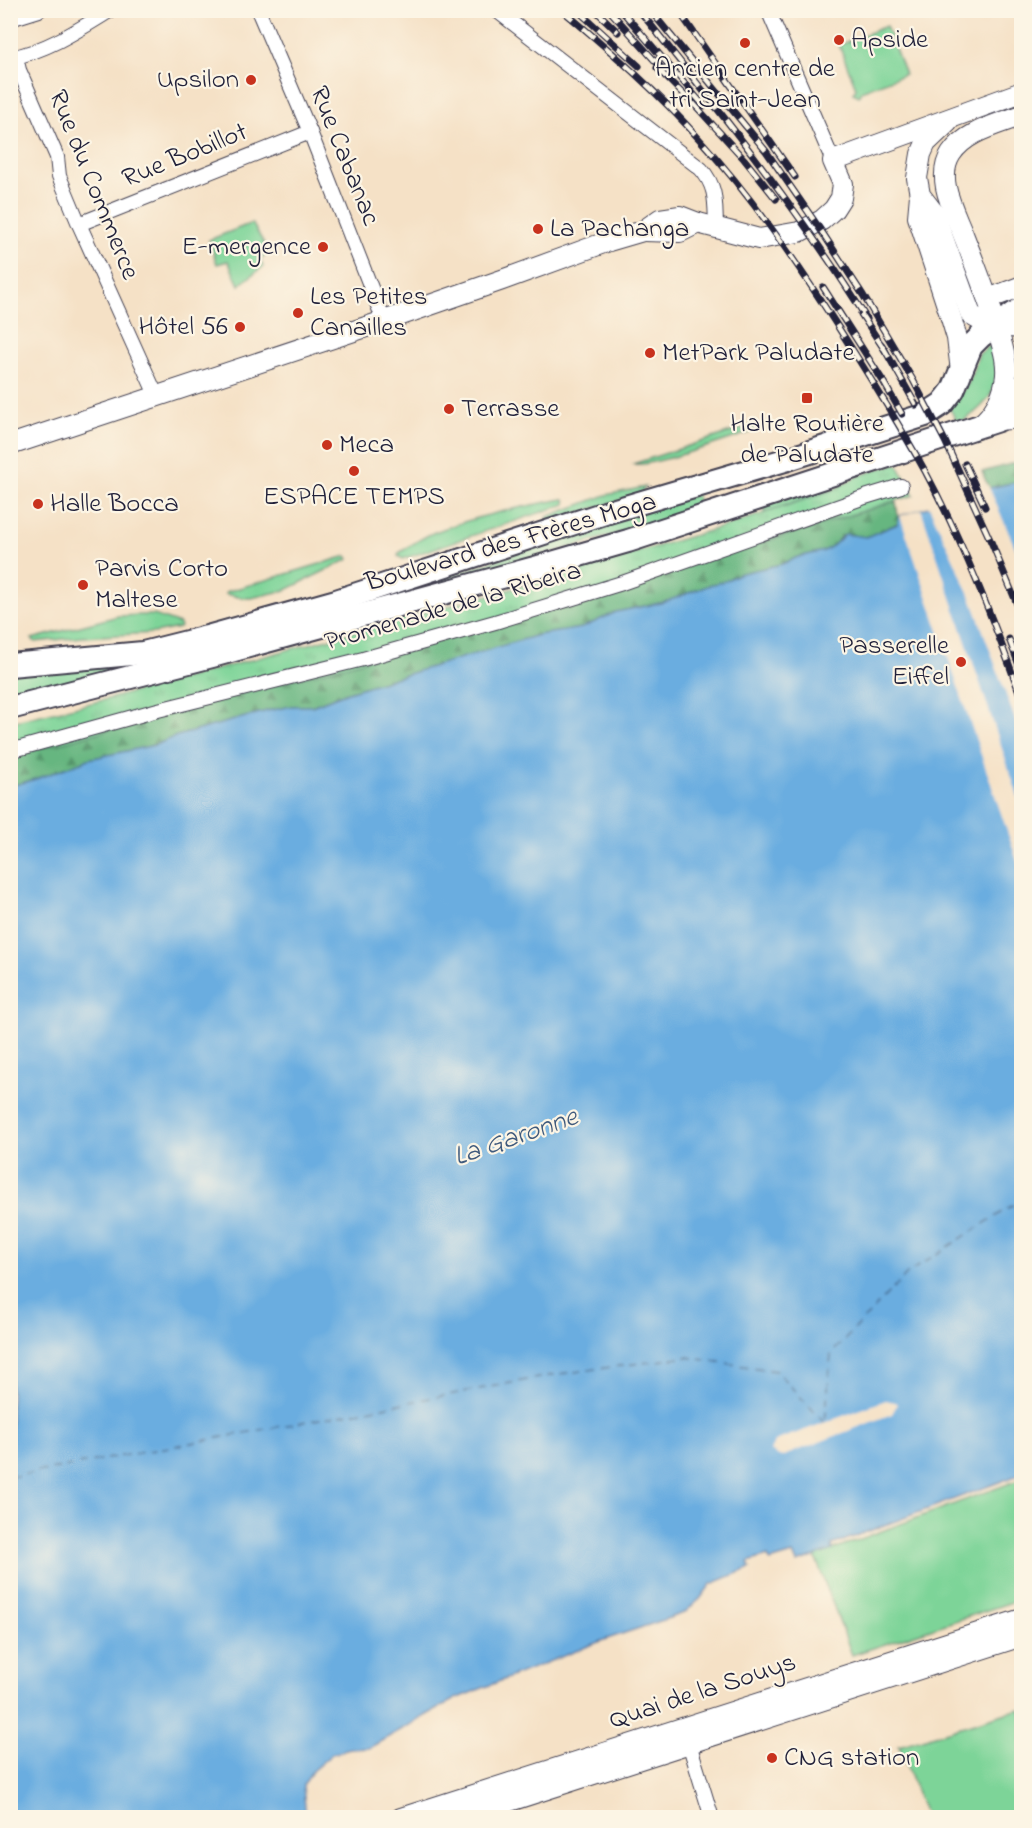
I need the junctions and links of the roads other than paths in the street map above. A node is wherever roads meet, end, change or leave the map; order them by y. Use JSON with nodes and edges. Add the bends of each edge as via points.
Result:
{"nodes":[{"id":1,"x":39,"y":10,"type":"edge"},
{"id":2,"x":111,"y":10,"type":"edge"},
{"id":3,"x":258,"y":10,"type":"edge"},
{"id":4,"x":496,"y":10,"type":"edge"},
{"id":5,"x":768,"y":10,"type":"edge"},
{"id":6,"x":10,"y":19,"type":"edge"},
{"id":7,"x":13,"y":57,"type":"edge"},
{"id":8,"x":1022,"y":92,"type":"edge"},
{"id":9,"x":1022,"y":115,"type":"edge"},
{"id":10,"x":957,"y":116,"type":"junction"},
{"id":11,"x":310,"y":132,"type":"junction"},
{"id":12,"x":829,"y":152,"type":"junction"},
{"id":13,"x":920,"y":195,"type":"junction"},
{"id":14,"x":79,"y":224,"type":"junction"},
{"id":15,"x":707,"y":224,"type":"junction"},
{"id":16,"x":1022,"y":286,"type":"edge"},
{"id":17,"x":988,"y":299,"type":"junction"},
{"id":18,"x":1022,"y":308,"type":"edge"},
{"id":19,"x":384,"y":321,"type":"junction"},
{"id":20,"x":996,"y":325,"type":"junction"},
{"id":21,"x":1022,"y":329,"type":"edge"},
{"id":22,"x":961,"y":372,"type":"junction"},
{"id":23,"x":1022,"y":386,"type":"edge"},
{"id":24,"x":157,"y":397,"type":"junction"},
{"id":25,"x":1022,"y":418,"type":"edge"},
{"id":26,"x":998,"y":420,"type":"junction"},
{"id":27,"x":976,"y":428,"type":"junction"},
{"id":28,"x":10,"y":445,"type":"edge"},
{"id":29,"x":901,"y":486,"type":"dead end"},
{"id":30,"x":10,"y":665,"type":"edge"},
{"id":31,"x":10,"y":708,"type":"edge"},
{"id":32,"x":10,"y":751,"type":"edge"},
{"id":33,"x":1022,"y":1619,"type":"edge"},
{"id":34,"x":1022,"y":1636,"type":"edge"},
{"id":35,"x":686,"y":1735,"type":"junction"},
{"id":36,"x":401,"y":1818,"type":"edge"},
{"id":37,"x":457,"y":1818,"type":"edge"},
{"id":38,"x":712,"y":1818,"type":"edge"}],
"edges":[{"from":1,"to":6,"type":"street"},
{"from":2,"to":7,"type":"street","via":[[63,39]]},
{"from":3,"to":11,"type":"street","name":"Rue Cabanac"},
{"from":4,"to":15,"type":"street","via":[[701,169],[715,196]]},
{"from":5,"to":12,"type":"street"},
{"from":7,"to":14,"type":"street","name":"Rue du Commerce","via":[[57,157],[59,176]]},
{"from":8,"to":10,"type":"main road"},
{"from":9,"to":17,"type":"main road","via":[[968,136],[951,154],[945,168],[951,205]]},
{"from":10,"to":12,"type":"main road"},
{"from":10,"to":13,"type":"main road","via":[[933,135],[921,154],[917,178]]},
{"from":11,"to":14,"type":"street","name":"Rue Bobillot"},
{"from":11,"to":19,"type":"street","name":"Rue Cabanac"},
{"from":12,"to":15,"type":"main road","via":[[843,184],[841,198],[834,210],[811,227],[759,239]]},
{"from":13,"to":20,"type":"main road","via":[[934,213],[969,312]]},
{"from":13,"to":22,"type":"main road","via":[[918,217],[957,338]]},
{"from":14,"to":24,"type":"street","name":"Rue du Commerce"},
{"from":15,"to":19,"type":"main road","via":[[680,232],[643,231],[609,241]]},
{"from":16,"to":17,"type":"main road"},
{"from":17,"to":20,"type":"main road"},
{"from":18,"to":20,"type":"main road","name":"Boulevard des Frères Moga"},
{"from":19,"to":24,"type":"main road"},
{"from":20,"to":21,"type":"main road"},
{"from":20,"to":22,"type":"main road","name":"Boulevard des Frères Moga","via":[[971,346]]},
{"from":20,"to":27,"type":"main road","via":[[1005,361],[1005,382],[997,404]]},
{"from":22,"to":30,"type":"main road","name":"Boulevard des Frères Moga","via":[[948,397],[925,415],[605,513],[336,602],[143,653]]},
{"from":23,"to":26,"type":"main road","via":[[1013,404]]},
{"from":24,"to":28,"type":"main road"},
{"from":25,"to":26,"type":"main road","name":"Boulevard des Frères Moga"},
{"from":26,"to":27,"type":"main road","name":"Boulevard des Frères Moga"},
{"from":27,"to":31,"type":"main road","name":"Boulevard des Frères Moga","via":[[560,561]]},
{"from":29,"to":32,"type":"street","name":"Promenade de la Ribeira","via":[[622,583],[505,619]]},
{"from":33,"to":35,"type":"main road","name":"Quai de la Souys"},
{"from":34,"to":35,"type":"main road","name":"Quai de la Souys"},
{"from":35,"to":36,"type":"main road","name":"Quai de la Souys"},
{"from":35,"to":37,"type":"main road","name":"Quai de la Souys"},
{"from":35,"to":38,"type":"street"}]}
